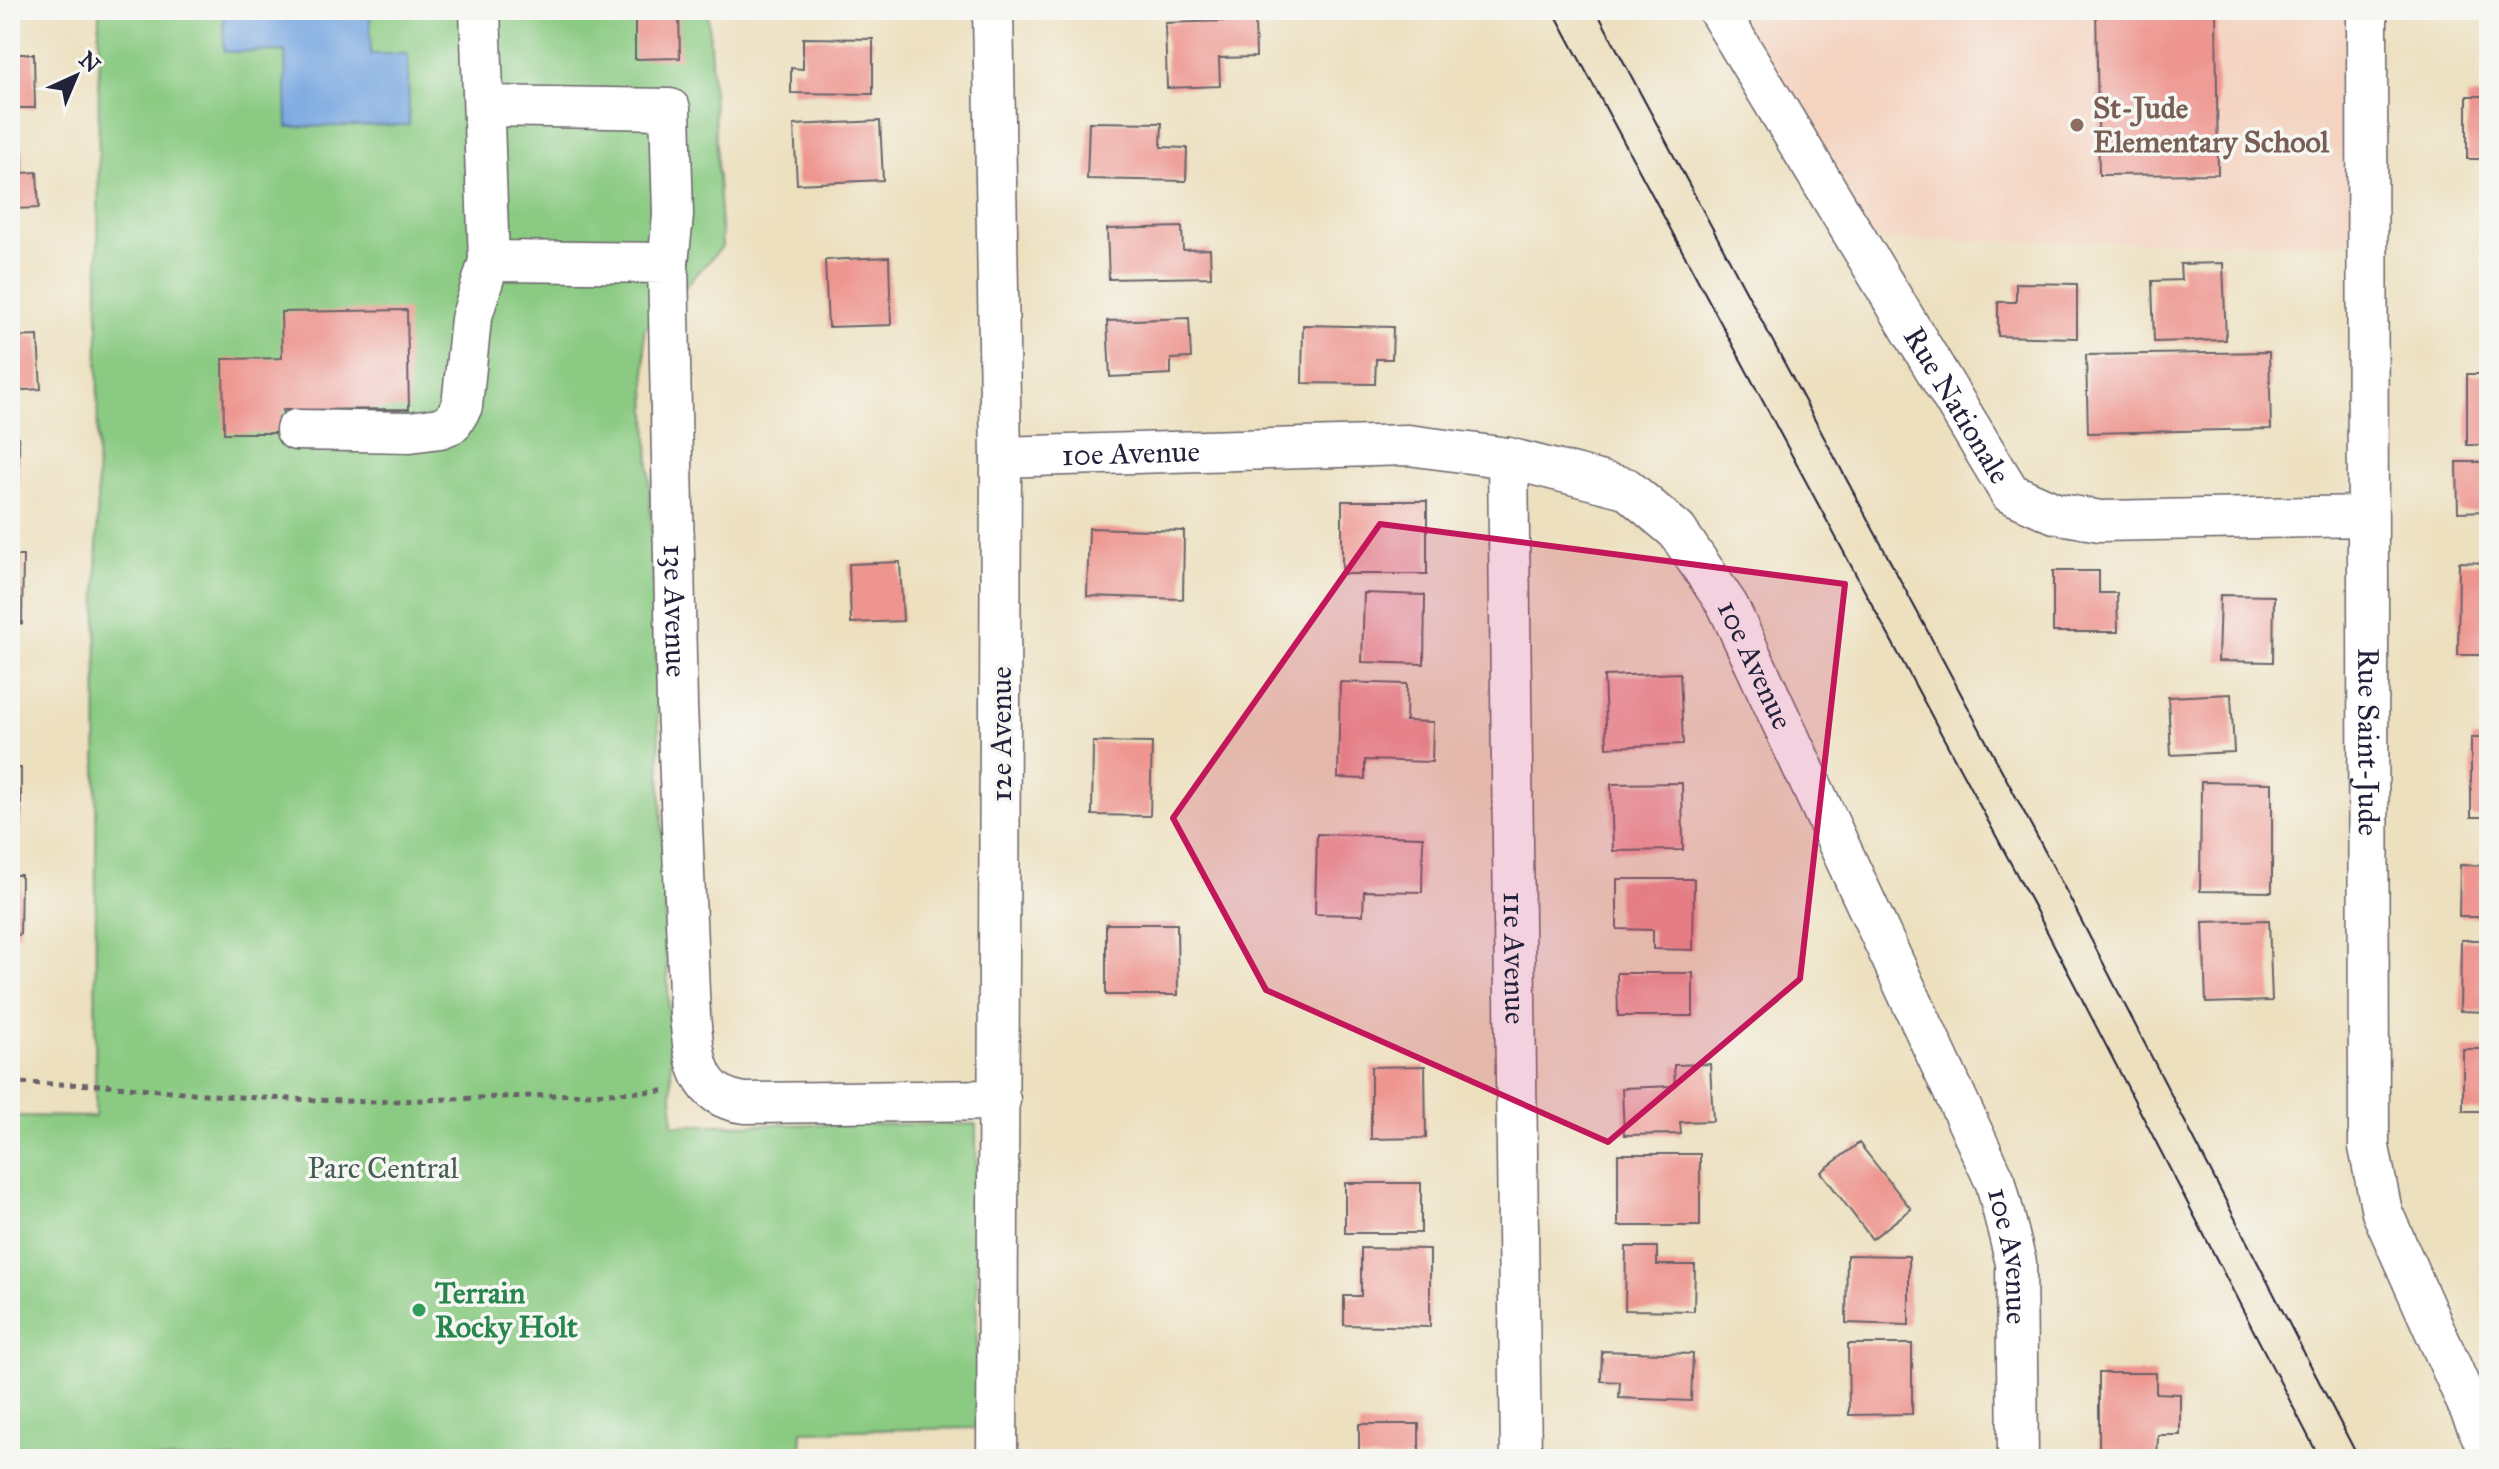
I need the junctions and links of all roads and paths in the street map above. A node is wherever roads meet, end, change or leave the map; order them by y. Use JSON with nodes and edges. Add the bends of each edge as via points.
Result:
{"nodes":[{"id":1,"x":480,"y":10,"type":"edge"},
{"id":2,"x":993,"y":10,"type":"edge"},
{"id":3,"x":1718,"y":10,"type":"edge"},
{"id":4,"x":2367,"y":10,"type":"edge"},
{"id":5,"x":485,"y":106,"type":"junction"},
{"id":6,"x":489,"y":261,"type":"junction"},
{"id":7,"x":668,"y":263,"type":"junction"},
{"id":8,"x":296,"y":430,"type":"dead end"},
{"id":9,"x":1001,"y":457,"type":"junction"},
{"id":10,"x":1508,"y":458,"type":"junction"},
{"id":11,"x":2366,"y":516,"type":"junction"},
{"id":12,"x":10,"y":1083,"type":"edge"},
{"id":13,"x":675,"y":1091,"type":"dead end"},
{"id":14,"x":1000,"y":1100,"type":"junction"},
{"id":15,"x":2489,"y":1452,"type":"edge"},
{"id":16,"x":997,"y":1459,"type":"edge"},
{"id":17,"x":1521,"y":1459,"type":"edge"},
{"id":18,"x":2018,"y":1459,"type":"edge"}],
"edges":[{"from":1,"to":5,"type":"street"},
{"from":2,"to":9,"type":"street","name":"12e Avenue"},
{"from":3,"to":11,"type":"street","name":"Rue Nationale","via":[[2010,493],[2055,513],[2100,521]]},
{"from":4,"to":11,"type":"street","name":"Rue Saint-Jude"},
{"from":5,"to":6,"type":"street"},
{"from":5,"to":7,"type":"street","name":"13e Avenue","via":[[670,109],[673,216]]},
{"from":6,"to":7,"type":"street"},
{"from":6,"to":8,"type":"street","via":[[471,319],[462,406],[452,423],[410,432]]},
{"from":7,"to":14,"type":"street","name":"13e Avenue","via":[[679,753],[690,1016],[700,1070],[719,1097],[745,1103]]},
{"from":9,"to":10,"type":"street","name":"10e Avenue","via":[[1408,445]]},
{"from":9,"to":14,"type":"street","name":"12e Avenue"},
{"from":10,"to":17,"type":"street","name":"11e Avenue"},
{"from":10,"to":18,"type":"street","name":"10e Avenue","via":[[1626,488],[1677,531],[1728,606],[1996,1183],[2016,1263]]},
{"from":11,"to":15,"type":"street","name":"Rue Saint-Jude","via":[[2369,1147],[2382,1212]]},
{"from":12,"to":13,"type":"path","via":[[370,1102]]},
{"from":14,"to":16,"type":"street","name":"12e Avenue"}]}
